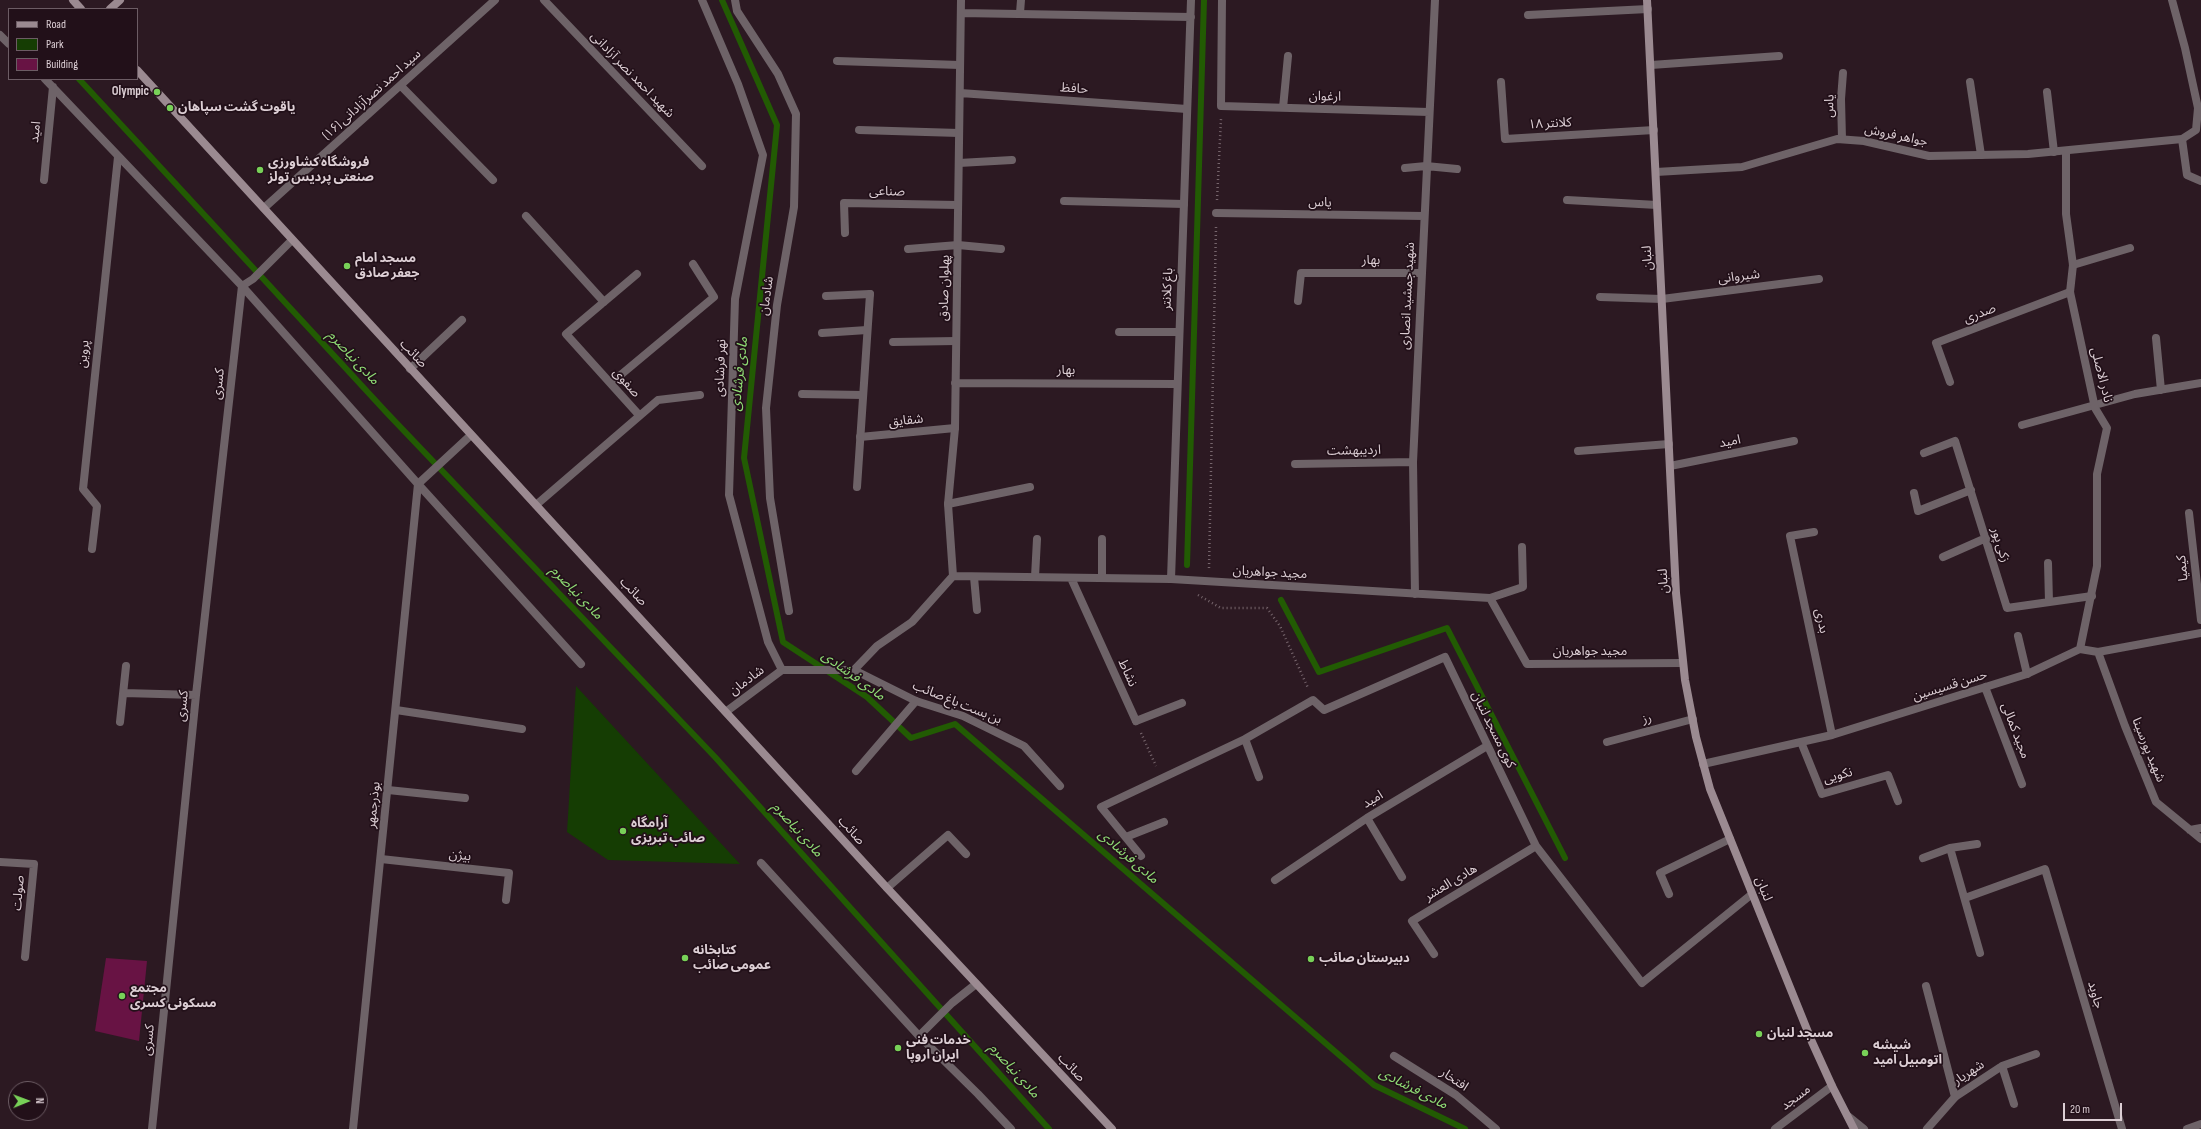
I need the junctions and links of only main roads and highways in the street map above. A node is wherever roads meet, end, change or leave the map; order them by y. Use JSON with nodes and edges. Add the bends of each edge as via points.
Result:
{"nodes":[{"id":1,"x":73,"y":0,"type":"edge"},
{"id":2,"x":120,"y":0,"type":"edge"},
{"id":3,"x":1647,"y":0,"type":"edge"},
{"id":4,"x":80,"y":8,"type":"edge"},
{"id":5,"x":111,"y":8,"type":"edge"},
{"id":6,"x":138,"y":71,"type":"edge"},
{"id":7,"x":1112,"y":1129,"type":"edge"},
{"id":8,"x":1854,"y":1129,"type":"edge"}],
"edges":[{"from":1,"to":4,"type":"main road"},
{"from":2,"to":5,"type":"main road"},
{"from":3,"to":8,"type":"main road","name":"لنبان","via":[[1676,593],[1683,663],[1693,719],[1710,789],[1832,1086]]},
{"from":6,"to":7,"type":"main road","name":"صائب","via":[[887,888]]}]}
